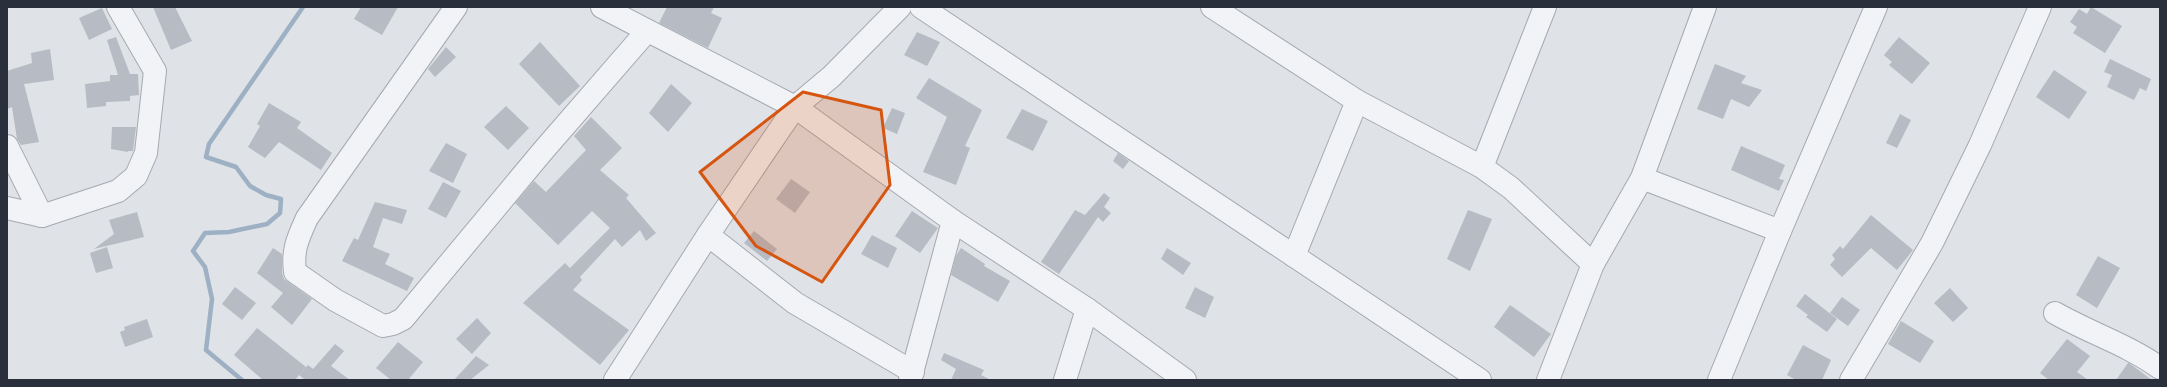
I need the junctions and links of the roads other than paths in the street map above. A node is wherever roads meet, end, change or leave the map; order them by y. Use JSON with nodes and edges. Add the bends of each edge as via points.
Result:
{"nodes":[{"id":1,"x":118,"y":7,"type":"edge"},
{"id":2,"x":456,"y":7,"type":"edge"},
{"id":3,"x":602,"y":7,"type":"edge"},
{"id":4,"x":900,"y":7,"type":"edge"},
{"id":5,"x":921,"y":7,"type":"edge"},
{"id":6,"x":1212,"y":7,"type":"edge"},
{"id":7,"x":1545,"y":7,"type":"edge"},
{"id":8,"x":1705,"y":7,"type":"edge"},
{"id":9,"x":1876,"y":7,"type":"edge"},
{"id":10,"x":2040,"y":7,"type":"edge"},
{"id":11,"x":647,"y":31,"type":"junction"},
{"id":12,"x":1357,"y":101,"type":"junction"},
{"id":13,"x":795,"y":107,"type":"junction"},
{"id":14,"x":7,"y":146,"type":"edge"},
{"id":15,"x":1482,"y":167,"type":"junction"},
{"id":16,"x":1642,"y":178,"type":"junction"},
{"id":17,"x":7,"y":208,"type":"edge"},
{"id":18,"x":42,"y":216,"type":"junction"},
{"id":19,"x":953,"y":221,"type":"junction"},
{"id":20,"x":1780,"y":231,"type":"junction"},
{"id":21,"x":708,"y":235,"type":"junction"},
{"id":22,"x":1294,"y":256,"type":"junction"},
{"id":23,"x":1593,"y":264,"type":"junction"},
{"id":24,"x":1087,"y":309,"type":"junction"},
{"id":25,"x":2055,"y":313,"type":"dead end"},
{"id":26,"x":2160,"y":368,"type":"edge"},
{"id":27,"x":911,"y":376,"type":"edge"},
{"id":28,"x":619,"y":379,"type":"edge"},
{"id":29,"x":1065,"y":380,"type":"edge"},
{"id":30,"x":1185,"y":380,"type":"edge"},
{"id":31,"x":1480,"y":380,"type":"edge"},
{"id":32,"x":1548,"y":380,"type":"edge"},
{"id":33,"x":1719,"y":380,"type":"edge"},
{"id":34,"x":1851,"y":380,"type":"edge"}],
"edges":[{"from":1,"to":18,"type":"street","via":[[155,71],[146,152],[136,176],[118,191]]},
{"from":2,"to":11,"type":"street","via":[[308,218],[293,257],[295,272],[335,300],[383,326],[403,319]]},
{"from":3,"to":11,"type":"street"},
{"from":4,"to":13,"type":"street","via":[[832,76]]},
{"from":5,"to":22,"type":"street"},
{"from":6,"to":12,"type":"street"},
{"from":7,"to":15,"type":"street"},
{"from":8,"to":16,"type":"street"},
{"from":9,"to":20,"type":"street"},
{"from":10,"to":34,"type":"street","via":[[1980,145],[1932,243]]},
{"from":11,"to":13,"type":"street"},
{"from":12,"to":15,"type":"street"},
{"from":12,"to":22,"type":"street"},
{"from":13,"to":19,"type":"street"},
{"from":13,"to":21,"type":"street"},
{"from":14,"to":18,"type":"street"},
{"from":15,"to":23,"type":"street","via":[[1510,188]]},
{"from":16,"to":20,"type":"street"},
{"from":16,"to":23,"type":"street"},
{"from":17,"to":18,"type":"street"},
{"from":19,"to":24,"type":"street"},
{"from":19,"to":27,"type":"street"},
{"from":20,"to":33,"type":"street"},
{"from":21,"to":27,"type":"street","via":[[794,303]]},
{"from":21,"to":28,"type":"street"},
{"from":22,"to":31,"type":"street"},
{"from":23,"to":32,"type":"street"},
{"from":24,"to":29,"type":"street"},
{"from":24,"to":30,"type":"street"},
{"from":25,"to":26,"type":"street","via":[[2143,356]]}]}
